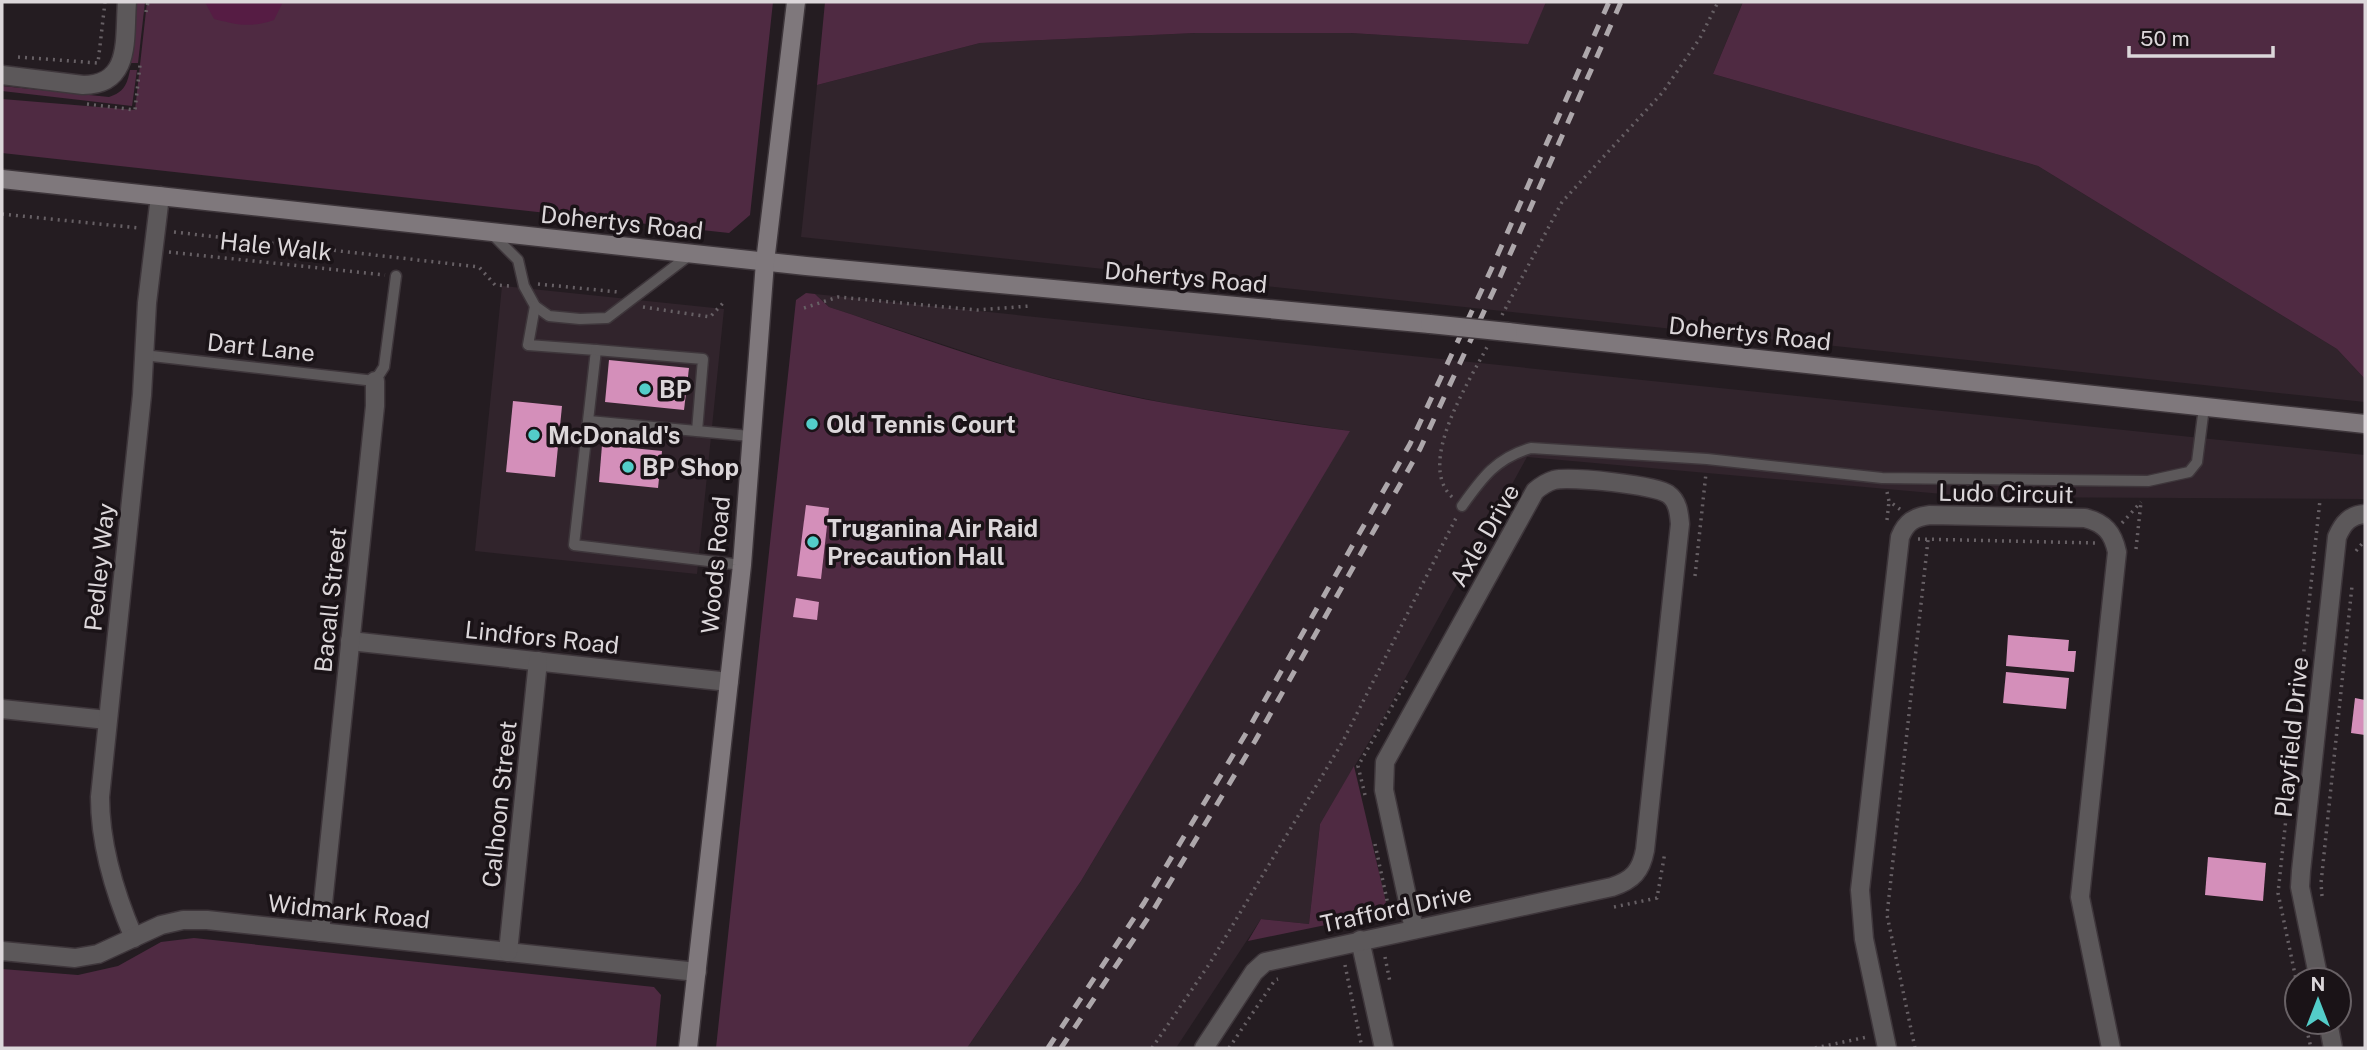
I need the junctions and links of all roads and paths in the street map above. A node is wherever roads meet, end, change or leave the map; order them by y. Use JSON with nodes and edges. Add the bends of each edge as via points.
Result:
{"nodes":[{"id":1,"x":104,"y":2,"type":"edge"},
{"id":2,"x":127,"y":2,"type":"edge"},
{"id":3,"x":796,"y":2,"type":"edge"},
{"id":4,"x":1718,"y":2,"type":"edge"},
{"id":5,"x":15,"y":57,"type":"dead end"},
{"id":6,"x":140,"y":67,"type":"dead end"},
{"id":7,"x":2,"y":75,"type":"edge"},
{"id":8,"x":123,"y":109,"type":"dead end"},
{"id":9,"x":2,"y":179,"type":"edge"},
{"id":10,"x":160,"y":196,"type":"junction"},
{"id":11,"x":2,"y":214,"type":"edge"},
{"id":12,"x":156,"y":230,"type":"junction"},
{"id":13,"x":490,"y":232,"type":"junction"},
{"id":14,"x":153,"y":251,"type":"junction"},
{"id":15,"x":692,"y":254,"type":"junction"},
{"id":16,"x":765,"y":262,"type":"junction"},
{"id":17,"x":396,"y":276,"type":"joint"},
{"id":18,"x":524,"y":286,"type":"junction"},
{"id":19,"x":632,"y":299,"type":"junction"},
{"id":20,"x":724,"y":302,"type":"dead end"},
{"id":21,"x":536,"y":306,"type":"junction"},
{"id":22,"x":804,"y":308,"type":"dead end"},
{"id":23,"x":977,"y":310,"type":"dead end"},
{"id":24,"x":1505,"y":323,"type":"junction"},
{"id":25,"x":1491,"y":339,"type":"dead end"},
{"id":26,"x":596,"y":350,"type":"junction"},
{"id":27,"x":143,"y":355,"type":"junction"},
{"id":28,"x":375,"y":381,"type":"junction"},
{"id":29,"x":2204,"y":407,"type":"junction"},
{"id":30,"x":589,"y":421,"type":"junction"},
{"id":31,"x":2365,"y":424,"type":"edge"},
{"id":32,"x":697,"y":431,"type":"junction"},
{"id":33,"x":750,"y":436,"type":"junction"},
{"id":34,"x":1882,"y":478,"type":"junction"},
{"id":35,"x":2148,"y":481,"type":"junction"},
{"id":36,"x":1704,"y":487,"type":"dead end"},
{"id":37,"x":2141,"y":502,"type":"junction"},
{"id":38,"x":1462,"y":506,"type":"junction"},
{"id":39,"x":2365,"y":514,"type":"edge"},
{"id":40,"x":1914,"y":519,"type":"junction"},
{"id":41,"x":1900,"y":537,"type":"junction"},
{"id":42,"x":2108,"y":539,"type":"junction"},
{"id":43,"x":1928,"y":540,"type":"junction"},
{"id":44,"x":2365,"y":540,"type":"edge"},
{"id":45,"x":2135,"y":556,"type":"dead end"},
{"id":46,"x":2355,"y":562,"type":"dead end"},
{"id":47,"x":742,"y":565,"type":"junction"},
{"id":48,"x":2353,"y":575,"type":"dead end"},
{"id":49,"x":1694,"y":584,"type":"dead end"},
{"id":50,"x":350,"y":641,"type":"junction"},
{"id":51,"x":538,"y":661,"type":"junction"},
{"id":52,"x":729,"y":682,"type":"junction"},
{"id":53,"x":2,"y":709,"type":"edge"},
{"id":54,"x":107,"y":720,"type":"junction"},
{"id":55,"x":1665,"y":852,"type":"dead end"},
{"id":56,"x":1639,"y":872,"type":"joint"},
{"id":57,"x":2322,"y":904,"type":"dead end"},
{"id":58,"x":1605,"y":909,"type":"dead end"},
{"id":59,"x":1415,"y":929,"type":"junction"},
{"id":60,"x":320,"y":932,"type":"junction"},
{"id":61,"x":134,"y":938,"type":"junction"},
{"id":62,"x":1360,"y":940,"type":"junction"},
{"id":63,"x":1340,"y":945,"type":"junction"},
{"id":64,"x":2,"y":951,"type":"edge"},
{"id":65,"x":508,"y":953,"type":"junction"},
{"id":66,"x":1385,"y":957,"type":"dead end"},
{"id":67,"x":1365,"y":961,"type":"junction"},
{"id":68,"x":1345,"y":965,"type":"junction"},
{"id":69,"x":2316,"y":966,"type":"edge"},
{"id":70,"x":1333,"y":968,"type":"dead end"},
{"id":71,"x":697,"y":972,"type":"junction"},
{"id":72,"x":1287,"y":978,"type":"dead end"},
{"id":73,"x":1869,"y":1037,"type":"dead end"},
{"id":74,"x":688,"y":1048,"type":"edge"},
{"id":75,"x":1152,"y":1048,"type":"edge"},
{"id":76,"x":1204,"y":1048,"type":"edge"},
{"id":77,"x":1229,"y":1048,"type":"edge"},
{"id":78,"x":1362,"y":1048,"type":"edge"},
{"id":79,"x":1384,"y":1048,"type":"edge"},
{"id":80,"x":1815,"y":1048,"type":"edge"},
{"id":81,"x":1887,"y":1048,"type":"edge"},
{"id":82,"x":1915,"y":1048,"type":"edge"},
{"id":83,"x":2111,"y":1048,"type":"edge"}],
"edges":[{"from":1,"to":5,"type":"path","via":[[98,62]]},
{"from":2,"to":7,"type":"street","via":[[122,60],[108,80],[83,85]]},
{"from":3,"to":16,"type":"main road","name":"Woods Road"},
{"from":4,"to":24,"type":"path","via":[[1663,92],[1562,202]]},
{"from":6,"to":8,"type":"path","via":[[135,110]]},
{"from":9,"to":10,"type":"main road","name":"Dohertys Road"},
{"from":10,"to":12,"type":"street","name":"Pedley Way"},
{"from":10,"to":13,"type":"main road","name":"Dohertys Road"},
{"from":11,"to":12,"type":"path"},
{"from":12,"to":14,"type":"street","name":"Pedley Way"},
{"from":12,"to":18,"type":"path","via":[[478,267],[495,285]]},
{"from":13,"to":15,"type":"main road","name":"Dohertys Road"},
{"from":13,"to":18,"type":"lane","via":[[518,261]]},
{"from":14,"to":17,"type":"path","name":"Hale Walk"},
{"from":14,"to":27,"type":"street","name":"Pedley Way"},
{"from":15,"to":16,"type":"main road","name":"Dohertys Road"},
{"from":15,"to":19,"type":"lane"},
{"from":16,"to":24,"type":"main road","name":"Dohertys Road","bridge":true,"via":[[1430,324]]},
{"from":16,"to":33,"type":"main road","name":"Woods Road"},
{"from":17,"to":28,"type":"lane","name":"Bacall Street","via":[[384,367]]},
{"from":18,"to":19,"type":"path","via":[[617,292]]},
{"from":18,"to":21,"type":"lane"},
{"from":19,"to":20,"type":"path","via":[[644,308],[710,317]]},
{"from":19,"to":21,"type":"lane","via":[[607,318],[549,316]]},
{"from":21,"to":26,"type":"lane","via":[[528,345]]},
{"from":22,"to":23,"type":"path","via":[[838,296]]},
{"from":24,"to":29,"type":"main road","name":"Dohertys Road"},
{"from":25,"to":38,"type":"path","via":[[1445,432],[1438,465],[1444,489]]},
{"from":26,"to":30,"type":"lane"},
{"from":26,"to":32,"type":"lane","via":[[703,359]]},
{"from":27,"to":28,"type":"lane","name":"Dart Lane"},
{"from":27,"to":54,"type":"street","name":"Pedley Way"},
{"from":28,"to":50,"type":"street","name":"Bacall Street"},
{"from":29,"to":31,"type":"main road","name":"Dohertys Road"},
{"from":29,"to":35,"type":"lane","via":[[2197,462],[2189,472]]},
{"from":30,"to":32,"type":"lane"},
{"from":30,"to":47,"type":"lane","via":[[574,545]]},
{"from":32,"to":33,"type":"lane"},
{"from":33,"to":47,"type":"main road","name":"Woods Road"},
{"from":34,"to":35,"type":"lane"},
{"from":34,"to":38,"type":"lane","via":[[1707,459],[1531,448],[1497,464]]},
{"from":34,"to":40,"type":"path","via":[[1889,501]]},
{"from":35,"to":37,"type":"path"},
{"from":36,"to":49,"type":"path"},
{"from":37,"to":42,"type":"path"},
{"from":37,"to":45,"type":"path"},
{"from":38,"to":75,"type":"path","via":[[1343,741],[1210,963]]},
{"from":39,"to":69,"type":"street","name":"Playfield Drive","via":[[2348,519],[2337,537],[2300,887]]},
{"from":40,"to":41,"type":"street","name":"Ludo Circuit"},
{"from":40,"to":42,"type":"street","name":"Ludo Circuit","via":[[2085,518],[2107,528]]},
{"from":41,"to":43,"type":"path"},
{"from":41,"to":81,"type":"street","via":[[1860,890],[1864,939]]},
{"from":42,"to":43,"type":"path"},
{"from":42,"to":83,"type":"street","via":[[2117,552],[2080,897]]},
{"from":43,"to":82,"type":"path","via":[[1887,915]]},
{"from":44,"to":46,"type":"path","via":[[2356,548]]},
{"from":47,"to":52,"type":"main road","name":"Woods Road"},
{"from":48,"to":57,"type":"path"},
{"from":50,"to":51,"type":"street","name":"Lindfors Road"},
{"from":50,"to":60,"type":"street","name":"Bacall Street"},
{"from":51,"to":52,"type":"street","name":"Lindfors Road"},
{"from":51,"to":65,"type":"street","name":"Calhoon Street"},
{"from":52,"to":71,"type":"main road","name":"Woods Road"},
{"from":53,"to":54,"type":"street"},
{"from":54,"to":61,"type":"street","name":"Pedley Way","via":[[100,823],[120,906]]},
{"from":55,"to":58,"type":"path","via":[[1657,898]]},
{"from":56,"to":59,"type":"street","name":"Trafford Drive","via":[[1612,887]]},
{"from":56,"to":59,"type":"street","name":"Axle Drive","via":[[1645,850],[1679,514],[1672,497],[1657,489],[1555,480],[1535,491],[1385,762],[1384,790]]},
{"from":59,"to":62,"type":"street","name":"Trafford Drive"},
{"from":60,"to":61,"type":"street","name":"Widmark Road","via":[[183,920]]},
{"from":60,"to":65,"type":"street","name":"Widmark Road"},
{"from":61,"to":64,"type":"street","name":"Widmark Road","via":[[98,954],[75,958]]},
{"from":62,"to":63,"type":"street","name":"Trafford Drive"},
{"from":62,"to":67,"type":"street"},
{"from":63,"to":68,"type":"path"},
{"from":63,"to":76,"type":"street","name":"Trafford Drive","via":[[1265,962]]},
{"from":65,"to":71,"type":"street","name":"Widmark Road"},
{"from":66,"to":67,"type":"path"},
{"from":67,"to":68,"type":"path"},
{"from":67,"to":79,"type":"street"},
{"from":68,"to":70,"type":"path"},
{"from":68,"to":78,"type":"path"},
{"from":71,"to":74,"type":"main road","name":"Woods Road"},
{"from":72,"to":77,"type":"path","via":[[1275,980]]},
{"from":73,"to":80,"type":"path"}]}
